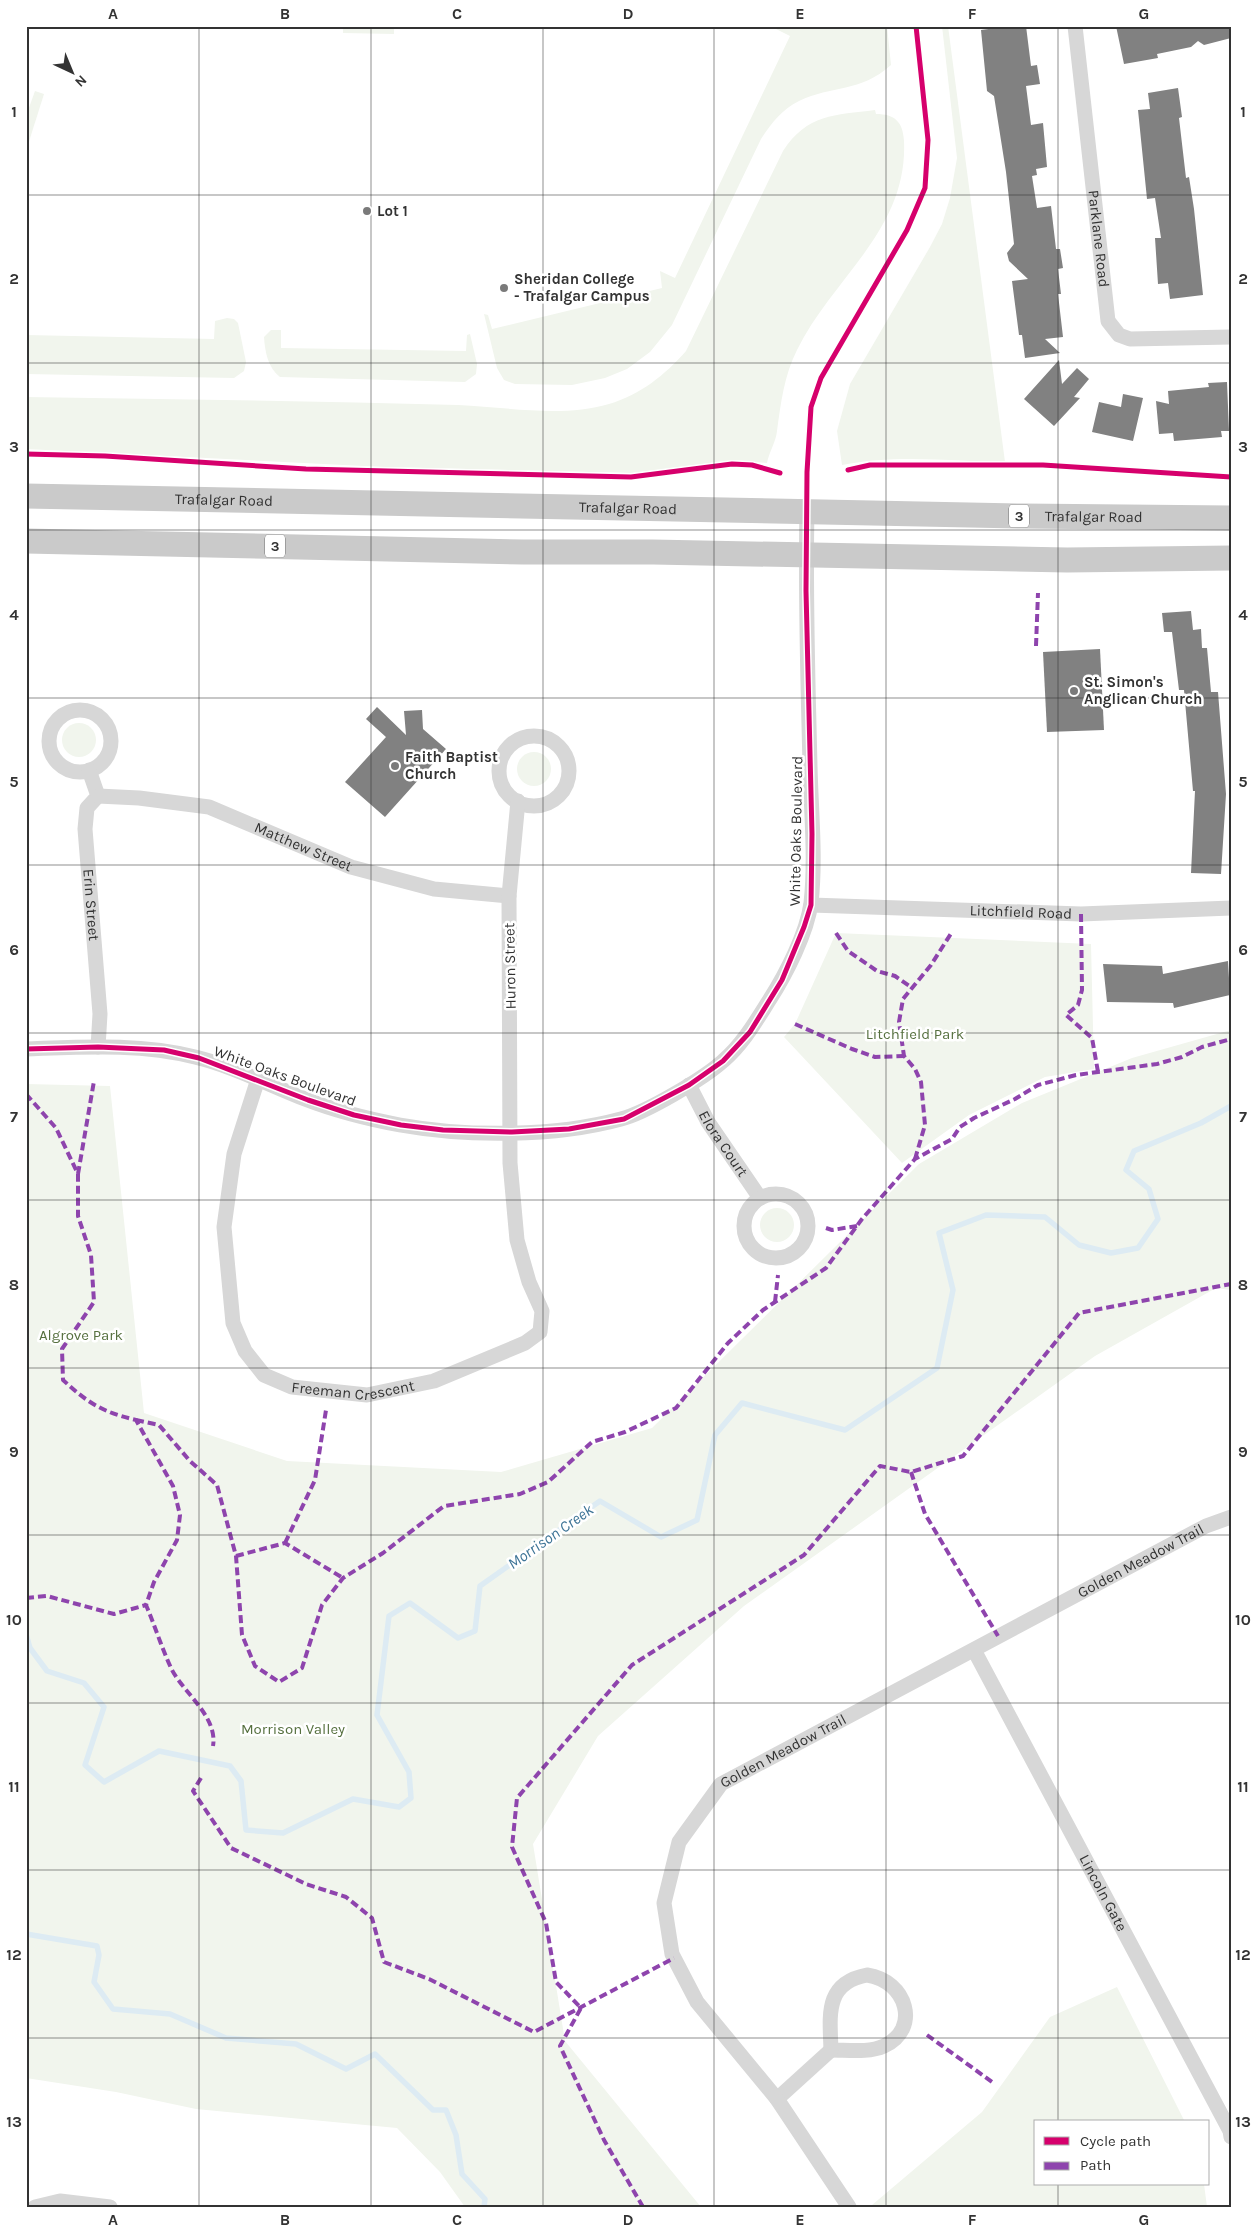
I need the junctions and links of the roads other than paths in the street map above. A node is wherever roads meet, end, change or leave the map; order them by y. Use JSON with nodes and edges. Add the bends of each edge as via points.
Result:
{"nodes":[{"id":1,"x":1075,"y":26,"type":"edge"},
{"id":2,"x":1231,"y":338,"type":"edge"},
{"id":3,"x":26,"y":496,"type":"edge"},
{"id":4,"x":807,"y":511,"type":"junction"},
{"id":5,"x":1231,"y":518,"type":"edge"},
{"id":6,"x":26,"y":541,"type":"edge"},
{"id":7,"x":806,"y":555,"type":"junction"},
{"id":8,"x":1231,"y":558,"type":"edge"},
{"id":9,"x":89,"y":770,"type":"junction"},
{"id":10,"x":98,"y":796,"type":"junction"},
{"id":11,"x":518,"y":801,"type":"junction"},
{"id":12,"x":509,"y":896,"type":"junction"},
{"id":13,"x":811,"y":905,"type":"junction"},
{"id":14,"x":1231,"y":908,"type":"edge"},
{"id":15,"x":98,"y":1047,"type":"junction"},
{"id":16,"x":26,"y":1049,"type":"edge"},
{"id":17,"x":258,"y":1079,"type":"junction"},
{"id":18,"x":689,"y":1085,"type":"junction"},
{"id":19,"x":512,"y":1132,"type":"junction"},
{"id":20,"x":760,"y":1198,"type":"junction"},
{"id":21,"x":1231,"y":1517,"type":"edge"},
{"id":22,"x":974,"y":1650,"type":"junction"},
{"id":23,"x":831,"y":2050,"type":"junction"},
{"id":24,"x":777,"y":2099,"type":"junction"},
{"id":25,"x":1230,"y":2133,"type":"edge"},
{"id":26,"x":35,"y":2207,"type":"edge"},
{"id":27,"x":110,"y":2207,"type":"edge"},
{"id":28,"x":849,"y":2207,"type":"edge"}],
"edges":[{"from":1,"to":2,"type":"street","name":"Parklane Road","via":[[1108,321],[1119,335],[1130,339]]},
{"from":3,"to":4,"type":"main road","name":"Trafalgar Road","number":"3"},
{"from":4,"to":5,"type":"main road","name":"Trafalgar Road","number":"3"},
{"from":4,"to":7,"type":"street","name":"White Oaks Boulevard"},
{"from":6,"to":7,"type":"main road","number":"3"},
{"from":7,"to":8,"type":"main road","number":"3","via":[[1067,560]]},
{"from":7,"to":13,"type":"street","name":"White Oaks Boulevard"},
{"from":9,"to":9,"type":"street","via":[[69,770],[53,757],[49,747],[52,727],[67,712],[87,711],[104,721],[109,730],[110,749],[98,766]]},
{"from":9,"to":10,"type":"street"},
{"from":10,"to":12,"type":"street","name":"Matthew Street","via":[[209,807],[351,867],[434,889]]},
{"from":10,"to":15,"type":"street","name":"Erin Street","via":[[87,808],[85,829],[100,1014]]},
{"from":11,"to":11,"type":"street","via":[[540,805],[551,801],[563,789],[569,772],[568,761],[555,742],[545,737],[522,738],[505,752],[499,774],[508,794]]},
{"from":11,"to":12,"type":"street","name":"Huron Street"},
{"from":12,"to":19,"type":"street","name":"Huron Street"},
{"from":13,"to":14,"type":"street","name":"Litchfield Road","via":[[1081,914]]},
{"from":13,"to":18,"type":"street","name":"White Oaks Boulevard","via":[[782,980],[750,1032],[723,1062]]},
{"from":15,"to":16,"type":"street","name":"White Oaks Boulevard"},
{"from":15,"to":17,"type":"street","name":"White Oaks Boulevard","via":[[173,1052]]},
{"from":17,"to":19,"type":"street","name":"White Oaks Boulevard","via":[[354,1115],[401,1125]]},
{"from":17,"to":19,"type":"street","name":"Freeman Crescent","via":[[234,1154],[224,1226],[233,1323],[245,1351],[264,1375],[292,1387],[367,1395],[434,1381],[525,1343],[540,1332],[542,1311],[529,1282],[517,1240],[510,1163]]},
{"from":18,"to":19,"type":"street","name":"White Oaks Boulevard","via":[[624,1119],[569,1129]]},
{"from":18,"to":20,"type":"street","name":"Elora Court","via":[[708,1122]]},
{"from":20,"to":20,"type":"street","via":[[746,1214],[744,1225],[751,1246],[764,1255],[780,1258],[790,1254],[799,1248],[806,1235],[808,1220],[804,1210],[790,1196],[780,1194]]},
{"from":21,"to":22,"type":"street","name":"Golden Meadow Trail","via":[[1206,1526]]},
{"from":22,"to":24,"type":"street","name":"Golden Meadow Trail","via":[[721,1784],[679,1842],[664,1903],[672,1954],[697,2002]]},
{"from":22,"to":25,"type":"street","name":"Lincoln Gate"},
{"from":23,"to":23,"type":"street","via":[[874,2050],[896,2038],[905,2015],[904,2002],[898,1991],[879,1977],[867,1975],[844,1984],[831,2004]]},
{"from":23,"to":24,"type":"street"},
{"from":24,"to":28,"type":"street","name":"Golden Meadow Trail"},
{"from":26,"to":27,"type":"street","via":[[60,2201]]}]}
